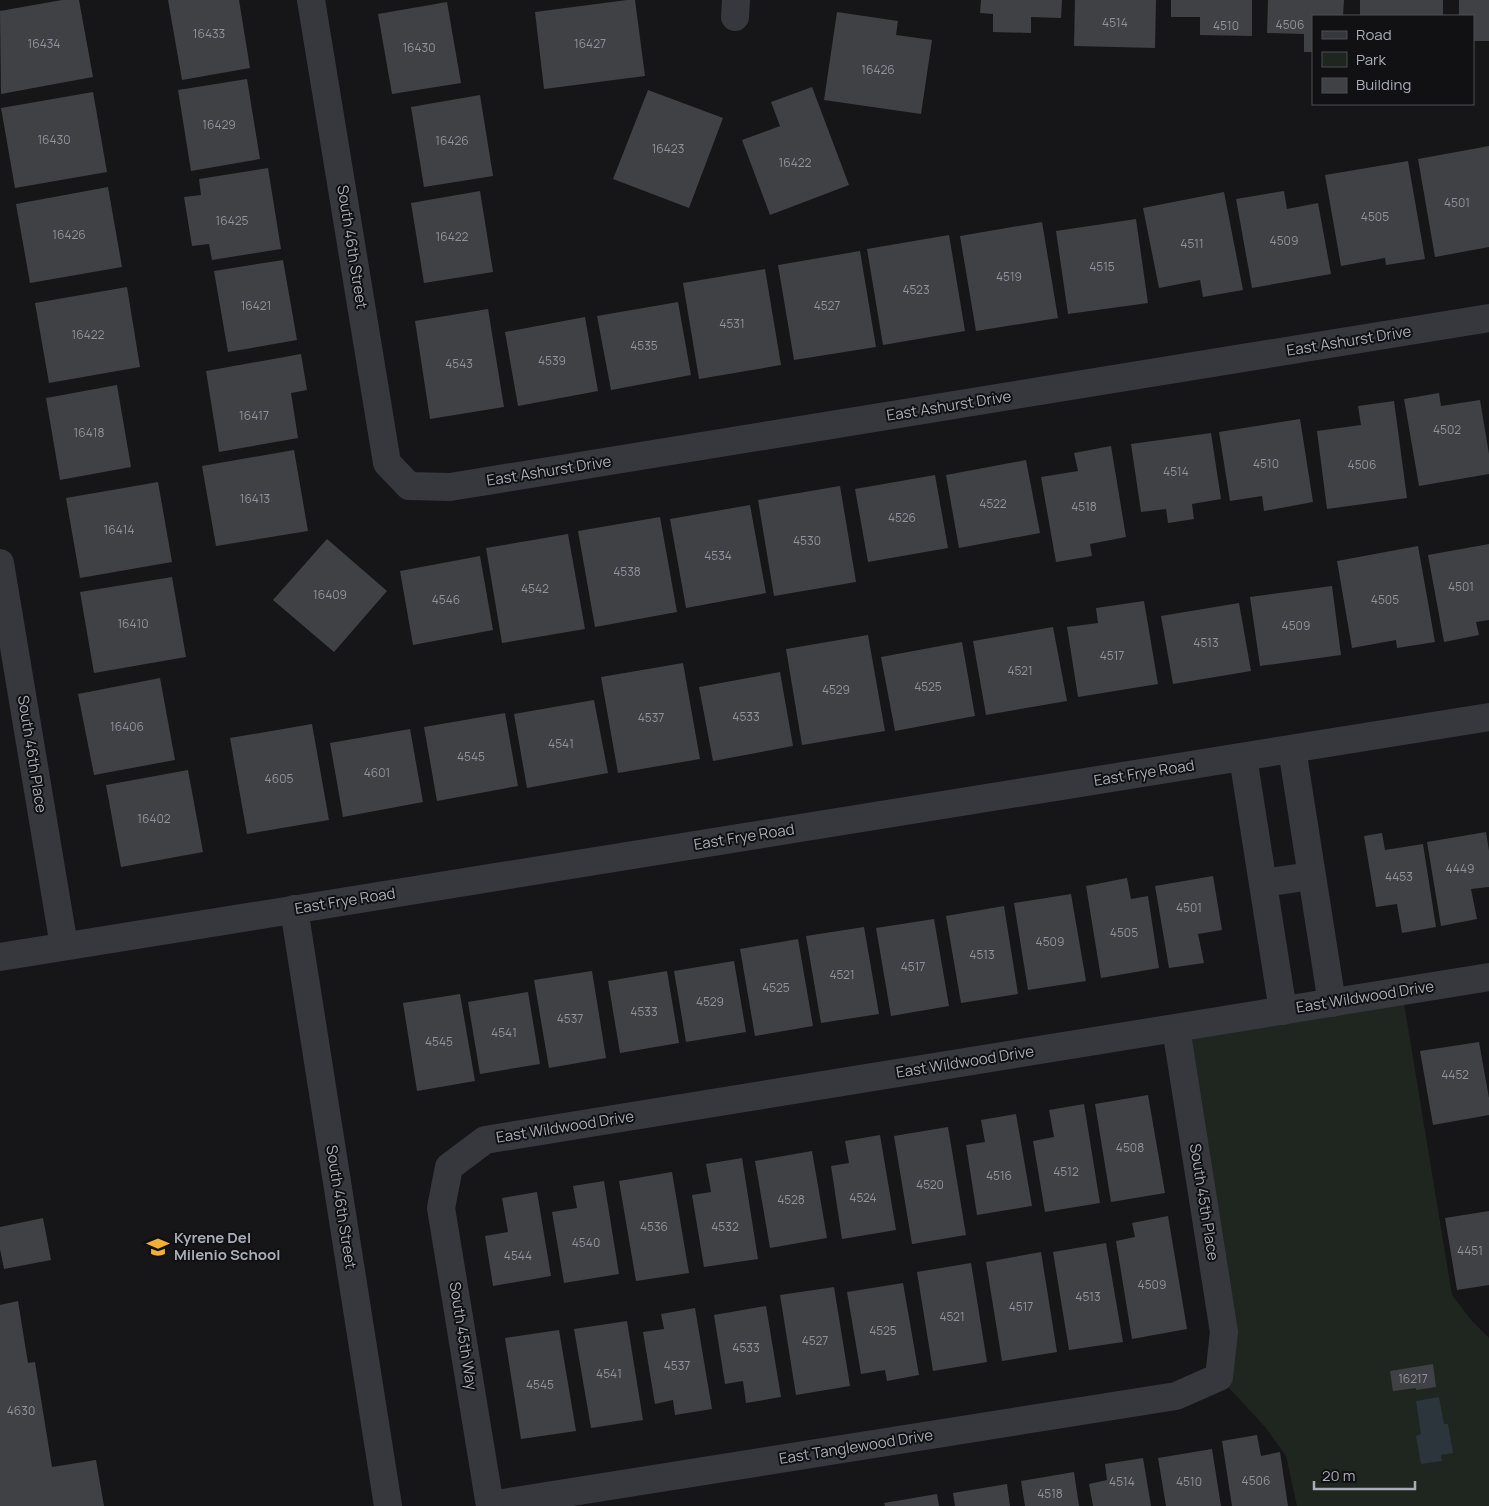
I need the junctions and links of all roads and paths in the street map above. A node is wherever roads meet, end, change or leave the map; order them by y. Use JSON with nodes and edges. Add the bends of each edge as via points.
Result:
{"nodes":[{"id":1,"x":311,"y":0,"type":"edge"},
{"id":2,"x":1489,"y":318,"type":"edge"},
{"id":3,"x":409,"y":486,"type":"joint"},
{"id":4,"x":0,"y":563,"type":"edge"},
{"id":5,"x":1489,"y":717,"type":"edge"},
{"id":6,"x":1292,"y":749,"type":"junction"},
{"id":7,"x":1243,"y":757,"type":"junction"},
{"id":8,"x":1311,"y":876,"type":"junction"},
{"id":9,"x":1263,"y":883,"type":"junction"},
{"id":10,"x":294,"y":909,"type":"junction"},
{"id":11,"x":64,"y":946,"type":"junction"},
{"id":12,"x":0,"y":957,"type":"edge"},
{"id":13,"x":1489,"y":977,"type":"edge"},
{"id":14,"x":1332,"y":1003,"type":"junction"},
{"id":15,"x":1283,"y":1010,"type":"junction"},
{"id":16,"x":1176,"y":1028,"type":"junction"},
{"id":17,"x":449,"y":1167,"type":"joint"},
{"id":18,"x":1219,"y":1377,"type":"joint"},
{"id":19,"x":490,"y":1505,"type":"edge"},
{"id":20,"x":388,"y":1506,"type":"edge"}],
"edges":[{"from":1,"to":3,"type":"street","name":"South 46th Street","via":[[387,463]]},
{"from":2,"to":3,"type":"street","name":"East Ashurst Drive","via":[[450,487]]},
{"from":4,"to":11,"type":"street","name":"South 46th Place"},
{"from":5,"to":6,"type":"street","name":"East Frye Road"},
{"from":6,"to":7,"type":"street","name":"East Frye Road"},
{"from":6,"to":8,"type":"street"},
{"from":7,"to":9,"type":"street"},
{"from":7,"to":10,"type":"street","name":"East Frye Road"},
{"from":8,"to":9,"type":"street"},
{"from":8,"to":14,"type":"street"},
{"from":9,"to":15,"type":"street"},
{"from":10,"to":11,"type":"street","name":"East Frye Road"},
{"from":10,"to":20,"type":"street","name":"South 46th Street"},
{"from":11,"to":12,"type":"street","name":"East Frye Road"},
{"from":13,"to":14,"type":"street","name":"East Wildwood Drive"},
{"from":14,"to":15,"type":"street","name":"East Wildwood Drive"},
{"from":15,"to":16,"type":"street","name":"East Wildwood Drive"},
{"from":16,"to":17,"type":"street","name":"East Wildwood Drive","via":[[485,1140]]},
{"from":16,"to":18,"type":"street","name":"South 45th Place","via":[[1224,1332]]},
{"from":17,"to":19,"type":"street","name":"South 45th Way","via":[[441,1208]]},
{"from":18,"to":19,"type":"street","name":"East Tanglewood Drive","via":[[1176,1396]]}]}
